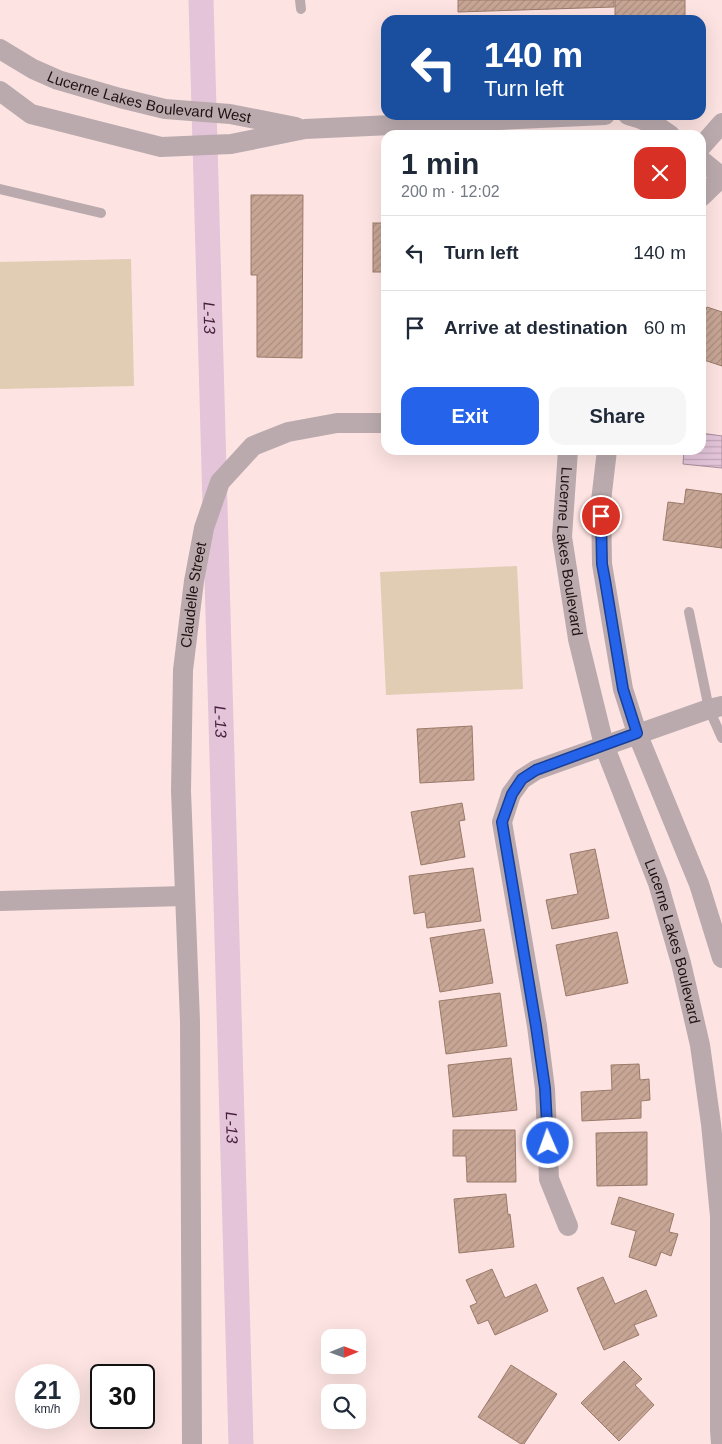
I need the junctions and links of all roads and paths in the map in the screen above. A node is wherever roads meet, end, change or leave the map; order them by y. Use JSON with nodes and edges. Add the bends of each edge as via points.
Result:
{"nodes":[{"id":1,"x":0,"y":49,"type":"edge"},
{"id":2,"x":0,"y":91,"type":"edge"},
{"id":3,"x":498,"y":120,"type":"edge"},
{"id":4,"x":647,"y":120,"type":"edge"},
{"id":5,"x":722,"y":123,"type":"edge"},
{"id":6,"x":305,"y":129,"type":"junction"},
{"id":7,"x":664,"y":130,"type":"edge"},
{"id":8,"x":706,"y":141,"type":"edge"},
{"id":9,"x":706,"y":164,"type":"edge"},
{"id":10,"x":722,"y":177,"type":"edge"},
{"id":11,"x":0,"y":189,"type":"edge"},
{"id":12,"x":706,"y":192,"type":"edge"},
{"id":13,"x":101,"y":213,"type":"dead end"},
{"id":14,"x":381,"y":423,"type":"edge"},
{"id":15,"x":568,"y":455,"type":"edge"},
{"id":16,"x":606,"y":455,"type":"edge"},
{"id":17,"x":689,"y":612,"type":"dead end"},
{"id":18,"x":716,"y":707,"type":"edge"},
{"id":19,"x":637,"y":733,"type":"junction"},
{"id":20,"x":722,"y":738,"type":"edge"},
{"id":21,"x":604,"y":745,"type":"junction"},
{"id":22,"x":185,"y":896,"type":"junction"},
{"id":23,"x":0,"y":901,"type":"edge"},
{"id":24,"x":722,"y":958,"type":"edge"},
{"id":25,"x":568,"y":1226,"type":"dead end"},
{"id":26,"x":192,"y":1444,"type":"edge"},
{"id":27,"x":721,"y":1444,"type":"edge"}],
"edges":[{"from":1,"to":6,"type":"street","name":"Lucerne Lakes Boulevard West","via":[[58,80],[165,109],[230,114]]},
{"from":2,"to":6,"type":"street","name":"Lucerne Lakes Boulevard West","via":[[30,114],[161,147],[231,144]]},
{"from":3,"to":6,"type":"street","name":"Lucerne Lakes Boulevard West"},
{"from":4,"to":7,"type":"street"},
{"from":5,"to":8,"type":"street"},
{"from":9,"to":10,"type":"street"},
{"from":10,"to":12,"type":"street"},
{"from":11,"to":13,"type":"lane"},
{"from":14,"to":22,"type":"street","name":"Claudelle Street","via":[[337,423],[288,432],[253,446],[220,482],[204,528],[182,670],[181,791]]},
{"from":15,"to":21,"type":"street","name":"Lucerne Lakes Boulevard","via":[[562,537],[578,640]]},
{"from":16,"to":19,"type":"street","name":"Lucerne Lakes Boulevard","via":[[601,501],[602,564],[623,689]]},
{"from":17,"to":18,"type":"lane"},
{"from":18,"to":19,"type":"street"},
{"from":18,"to":20,"type":"lane"},
{"from":19,"to":21,"type":"street"},
{"from":19,"to":24,"type":"street","name":"Lucerne Lakes Boulevard","via":[[699,884]]},
{"from":21,"to":25,"type":"street","via":[[536,770],[522,779],[512,794],[502,822],[545,1088],[549,1179]]},
{"from":21,"to":27,"type":"street","name":"Lucerne Lakes Boulevard","via":[[658,883],[700,1045],[720,1216]]},
{"from":22,"to":23,"type":"street"},
{"from":22,"to":26,"type":"street","name":"Claudelle Street","via":[[190,1021]]}]}
